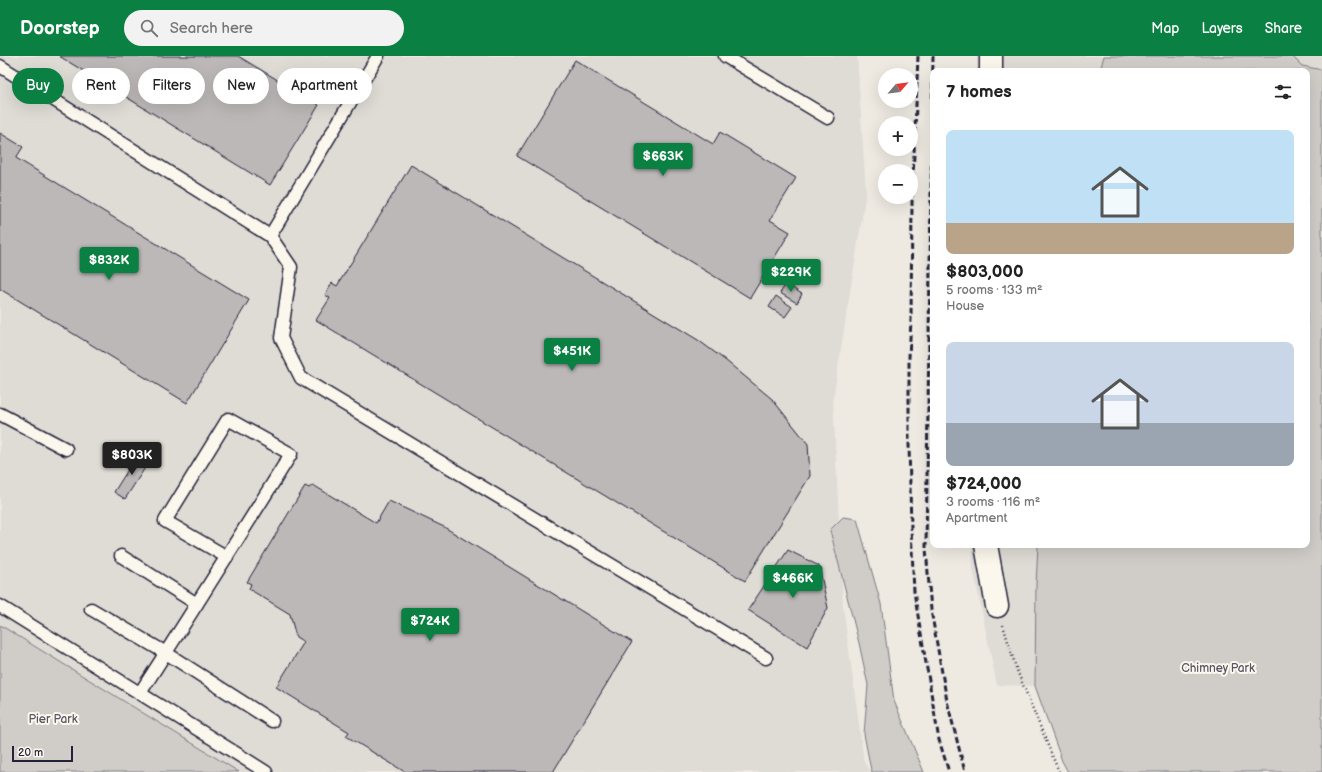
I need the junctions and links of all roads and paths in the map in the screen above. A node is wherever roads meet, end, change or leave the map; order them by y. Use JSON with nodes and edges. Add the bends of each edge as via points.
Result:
{"nodes":[{"id":1,"x":378,"y":56,"type":"edge"},
{"id":2,"x":726,"y":56,"type":"edge"},
{"id":3,"x":991,"y":56,"type":"edge"},
{"id":4,"x":0,"y":66,"type":"edge"},
{"id":5,"x":991,"y":68,"type":"edge"},
{"id":6,"x":828,"y":118,"type":"dead end"},
{"id":7,"x":270,"y":236,"type":"junction"},
{"id":8,"x":0,"y":414,"type":"edge"},
{"id":9,"x":66,"y":449,"type":"dead end"},
{"id":10,"x":987,"y":548,"type":"edge"},
{"id":11,"x":121,"y":556,"type":"dead end"},
{"id":12,"x":226,"y":557,"type":"junction"},
{"id":13,"x":197,"y":604,"type":"junction"},
{"id":14,"x":0,"y":606,"type":"edge"},
{"id":15,"x":997,"y":606,"type":"joint"},
{"id":16,"x":91,"y":609,"type":"dead end"},
{"id":17,"x":166,"y":653,"type":"junction"},
{"id":18,"x":766,"y":658,"type":"dead end"},
{"id":19,"x":140,"y":693,"type":"junction"},
{"id":20,"x":272,"y":721,"type":"dead end"},
{"id":21,"x":266,"y":772,"type":"edge"},
{"id":22,"x":1059,"y":772,"type":"edge"}],
"edges":[{"from":1,"to":7,"type":"lane"},
{"from":2,"to":6,"type":"lane"},
{"from":3,"to":5,"type":"street"},
{"from":4,"to":7,"type":"lane"},
{"from":7,"to":18,"type":"lane","via":[[291,267],[281,338],[301,378]]},
{"from":8,"to":9,"type":"lane"},
{"from":10,"to":15,"type":"street"},
{"from":11,"to":13,"type":"lane"},
{"from":12,"to":12,"type":"lane","via":[[291,454],[228,419],[166,521]]},
{"from":12,"to":13,"type":"lane"},
{"from":13,"to":17,"type":"lane"},
{"from":14,"to":19,"type":"lane"},
{"from":15,"to":22,"type":"path","via":[[1016,668]]},
{"from":16,"to":17,"type":"lane"},
{"from":17,"to":19,"type":"lane"},
{"from":17,"to":20,"type":"lane"},
{"from":19,"to":21,"type":"lane"}]}
